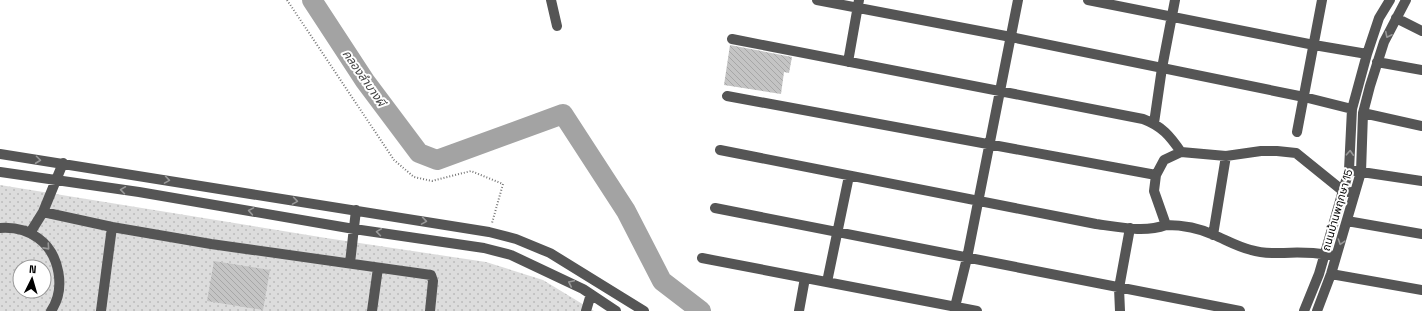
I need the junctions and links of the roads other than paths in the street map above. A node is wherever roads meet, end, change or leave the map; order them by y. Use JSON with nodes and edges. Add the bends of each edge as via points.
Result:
{"nodes":[{"id":1,"x":551,"y":0,"type":"edge"},
{"id":2,"x":817,"y":0,"type":"edge"},
{"id":3,"x":1018,"y":0,"type":"edge"},
{"id":4,"x":1088,"y":0,"type":"edge"},
{"id":5,"x":1175,"y":0,"type":"edge"},
{"id":6,"x":1322,"y":0,"type":"edge"},
{"id":7,"x":1390,"y":0,"type":"edge"},
{"id":8,"x":1406,"y":0,"type":"edge"},
{"id":9,"x":858,"y":4,"type":"edge"},
{"id":10,"x":1171,"y":17,"type":"junction"},
{"id":11,"x":1396,"y":18,"type":"junction"},
{"id":12,"x":557,"y":26,"type":"dead end"},
{"id":13,"x":1422,"y":31,"type":"edge"},
{"id":14,"x":1011,"y":36,"type":"junction"},
{"id":15,"x":732,"y":39,"type":"dead end"},
{"id":16,"x":1314,"y":45,"type":"junction"},
{"id":17,"x":1367,"y":54,"type":"junction"},
{"id":18,"x":848,"y":62,"type":"junction"},
{"id":19,"x":1377,"y":62,"type":"junction"},
{"id":20,"x":1162,"y":68,"type":"junction"},
{"id":21,"x":1422,"y":70,"type":"edge"},
{"id":22,"x":1000,"y":91,"type":"junction"},
{"id":23,"x":727,"y":96,"type":"dead end"},
{"id":24,"x":1304,"y":97,"type":"junction"},
{"id":25,"x":1352,"y":109,"type":"junction"},
{"id":26,"x":1363,"y":113,"type":"junction"},
{"id":27,"x":1154,"y":123,"type":"junction"},
{"id":28,"x":1422,"y":126,"type":"edge"},
{"id":29,"x":1297,"y":132,"type":"dead end"},
{"id":30,"x":989,"y":145,"type":"junction"},
{"id":31,"x":720,"y":150,"type":"dead end"},
{"id":32,"x":1181,"y":152,"type":"junction"},
{"id":33,"x":0,"y":154,"type":"edge"},
{"id":34,"x":1226,"y":156,"type":"junction"},
{"id":35,"x":63,"y":163,"type":"junction"},
{"id":36,"x":1349,"y":170,"type":"junction"},
{"id":37,"x":0,"y":172,"type":"edge"},
{"id":38,"x":1361,"y":172,"type":"junction"},
{"id":39,"x":1156,"y":175,"type":"junction"},
{"id":40,"x":849,"y":176,"type":"junction"},
{"id":41,"x":56,"y":181,"type":"junction"},
{"id":42,"x":1422,"y":181,"type":"edge"},
{"id":43,"x":1343,"y":191,"type":"junction"},
{"id":44,"x":1355,"y":193,"type":"junction"},
{"id":45,"x":978,"y":202,"type":"junction"},
{"id":46,"x":715,"y":208,"type":"dead end"},
{"id":47,"x":356,"y":210,"type":"junction"},
{"id":48,"x":43,"y":212,"type":"junction"},
{"id":49,"x":1347,"y":221,"type":"junction"},
{"id":50,"x":1166,"y":225,"type":"junction"},
{"id":51,"x":0,"y":228,"type":"edge"},
{"id":52,"x":112,"y":228,"type":"junction"},
{"id":53,"x":1130,"y":228,"type":"junction"},
{"id":54,"x":354,"y":229,"type":"junction"},
{"id":55,"x":837,"y":232,"type":"junction"},
{"id":56,"x":30,"y":233,"type":"junction"},
{"id":57,"x":1422,"y":234,"type":"edge"},
{"id":58,"x":1213,"y":235,"type":"junction"},
{"id":59,"x":1324,"y":254,"type":"junction"},
{"id":60,"x":1336,"y":257,"type":"junction"},
{"id":61,"x":702,"y":258,"type":"dead end"},
{"id":62,"x":967,"y":258,"type":"junction"},
{"id":63,"x":350,"y":263,"type":"junction"},
{"id":64,"x":378,"y":268,"type":"junction"},
{"id":65,"x":1331,"y":274,"type":"junction"},
{"id":66,"x":805,"y":278,"type":"junction"},
{"id":67,"x":827,"y":282,"type":"junction"},
{"id":68,"x":1119,"y":288,"type":"junction"},
{"id":69,"x":1422,"y":290,"type":"edge"},
{"id":70,"x":590,"y":294,"type":"junction"},
{"id":71,"x":954,"y":309,"type":"edge"},
{"id":72,"x":51,"y":311,"type":"edge"},
{"id":73,"x":101,"y":311,"type":"edge"},
{"id":74,"x":372,"y":311,"type":"edge"},
{"id":75,"x":430,"y":311,"type":"edge"},
{"id":76,"x":586,"y":311,"type":"edge"},
{"id":77,"x":616,"y":311,"type":"edge"},
{"id":78,"x":644,"y":311,"type":"edge"},
{"id":79,"x":798,"y":311,"type":"edge"},
{"id":80,"x":977,"y":311,"type":"edge"},
{"id":81,"x":1120,"y":311,"type":"edge"},
{"id":82,"x":1240,"y":311,"type":"edge"},
{"id":83,"x":1304,"y":311,"type":"edge"},
{"id":84,"x":1317,"y":311,"type":"edge"}],
"edges":[{"from":1,"to":12,"type":"street"},
{"from":2,"to":9,"type":"street"},
{"from":3,"to":14,"type":"street"},
{"from":4,"to":10,"type":"street"},
{"from":5,"to":10,"type":"street"},
{"from":6,"to":16,"type":"street"},
{"from":7,"to":17,"type":"street","name":"ถนนบ้านพฤกษา 15","via":[[1379,18]]},
{"from":8,"to":11,"type":"street","name":"ถนนบ้านพฤกษา 15"},
{"from":9,"to":14,"type":"street"},
{"from":9,"to":18,"type":"street"},
{"from":10,"to":16,"type":"street"},
{"from":10,"to":20,"type":"street"},
{"from":11,"to":13,"type":"street"},
{"from":11,"to":19,"type":"street","name":"ถนนบ้านพฤกษา 15","one_way":true},
{"from":14,"to":20,"type":"street"},
{"from":14,"to":22,"type":"street"},
{"from":15,"to":18,"type":"street"},
{"from":16,"to":17,"type":"street"},
{"from":16,"to":24,"type":"street"},
{"from":17,"to":25,"type":"street","name":"ถนนบ้านพฤกษา 15"},
{"from":18,"to":22,"type":"street"},
{"from":19,"to":21,"type":"street"},
{"from":19,"to":26,"type":"street","name":"ถนนบ้านพฤกษา 15"},
{"from":20,"to":24,"type":"street"},
{"from":20,"to":27,"type":"street"},
{"from":22,"to":27,"type":"street"},
{"from":22,"to":30,"type":"street"},
{"from":23,"to":30,"type":"street"},
{"from":24,"to":25,"type":"street"},
{"from":24,"to":29,"type":"street"},
{"from":36,"to":25,"type":"street","name":"ถนนบ้านพฤกษา 15","one_way":true},
{"from":26,"to":28,"type":"street"},
{"from":26,"to":38,"type":"street","name":"ถนนบ้านพฤกษา 15"},
{"from":27,"to":32,"type":"street","via":[[1167,133]]},
{"from":30,"to":39,"type":"street"},
{"from":30,"to":45,"type":"street"},
{"from":31,"to":40,"type":"street"},
{"from":32,"to":34,"type":"street"},
{"from":32,"to":39,"type":"street","via":[[1164,160]]},
{"from":33,"to":35,"type":"street","one_way":true},
{"from":34,"to":43,"type":"street","via":[[1261,151],[1296,153]]},
{"from":34,"to":58,"type":"street"},
{"from":35,"to":41,"type":"street"},
{"from":35,"to":47,"type":"street","one_way":true},
{"from":36,"to":38,"type":"street"},
{"from":36,"to":43,"type":"street","name":"ถนนบ้านพฤกษา 15"},
{"from":37,"to":41,"type":"street"},
{"from":38,"to":42,"type":"street"},
{"from":38,"to":44,"type":"street","name":"ถนนบ้านพฤกษา 15"},
{"from":39,"to":50,"type":"street","via":[[1154,191]]},
{"from":40,"to":45,"type":"street"},
{"from":40,"to":55,"type":"street"},
{"from":41,"to":48,"type":"street"},
{"from":54,"to":41,"type":"street","one_way":true,"via":[[139,192]]},
{"from":43,"to":44,"type":"street"},
{"from":43,"to":59,"type":"street","name":"ถนนบ้านพฤกษา 15"},
{"from":44,"to":49,"type":"street","name":"ถนนบ้านพฤกษา 15"},
{"from":45,"to":53,"type":"street"},
{"from":45,"to":62,"type":"street"},
{"from":46,"to":55,"type":"street"},
{"from":47,"to":54,"type":"street"},
{"from":47,"to":78,"type":"street","one_way":true,"via":[[489,232],[516,239],[550,253]]},
{"from":48,"to":52,"type":"street"},
{"from":48,"to":56,"type":"street"},
{"from":49,"to":57,"type":"street"},
{"from":49,"to":60,"type":"street","name":"ถนนบ้านพฤกษา 15","one_way":true},
{"from":50,"to":53,"type":"street","via":[[1152,229]]},
{"from":50,"to":58,"type":"street","via":[[1180,225]]},
{"from":51,"to":56,"type":"street","via":[[9,227]]},
{"from":52,"to":63,"type":"street"},
{"from":52,"to":73,"type":"street"},
{"from":53,"to":68,"type":"street"},
{"from":54,"to":63,"type":"street"},
{"from":70,"to":54,"type":"street","one_way":true,"via":[[511,255],[477,247]]},
{"from":55,"to":62,"type":"street"},
{"from":55,"to":67,"type":"street"},
{"from":56,"to":72,"type":"street","one_way":true,"via":[[52,252],[59,270],[60,288]]},
{"from":58,"to":59,"type":"street","via":[[1243,248],[1268,254]]},
{"from":59,"to":60,"type":"street"},
{"from":59,"to":83,"type":"street","name":"ถนนบ้านพฤกษา 15"},
{"from":60,"to":65,"type":"street","name":"ถนนบ้านพฤกษา 15"},
{"from":61,"to":66,"type":"street"},
{"from":62,"to":68,"type":"street"},
{"from":62,"to":71,"type":"street"},
{"from":63,"to":64,"type":"street"},
{"from":64,"to":74,"type":"street"},
{"from":64,"to":75,"type":"street","via":[[431,275],[433,281]]},
{"from":65,"to":69,"type":"street"},
{"from":65,"to":84,"type":"street","name":"ถนนบ้านพฤกษา 15"},
{"from":66,"to":67,"type":"street"},
{"from":66,"to":79,"type":"street"},
{"from":67,"to":71,"type":"street"},
{"from":68,"to":81,"type":"street"},
{"from":68,"to":82,"type":"street"},
{"from":70,"to":76,"type":"street"},
{"from":70,"to":77,"type":"street"},
{"from":71,"to":80,"type":"street"}]}
